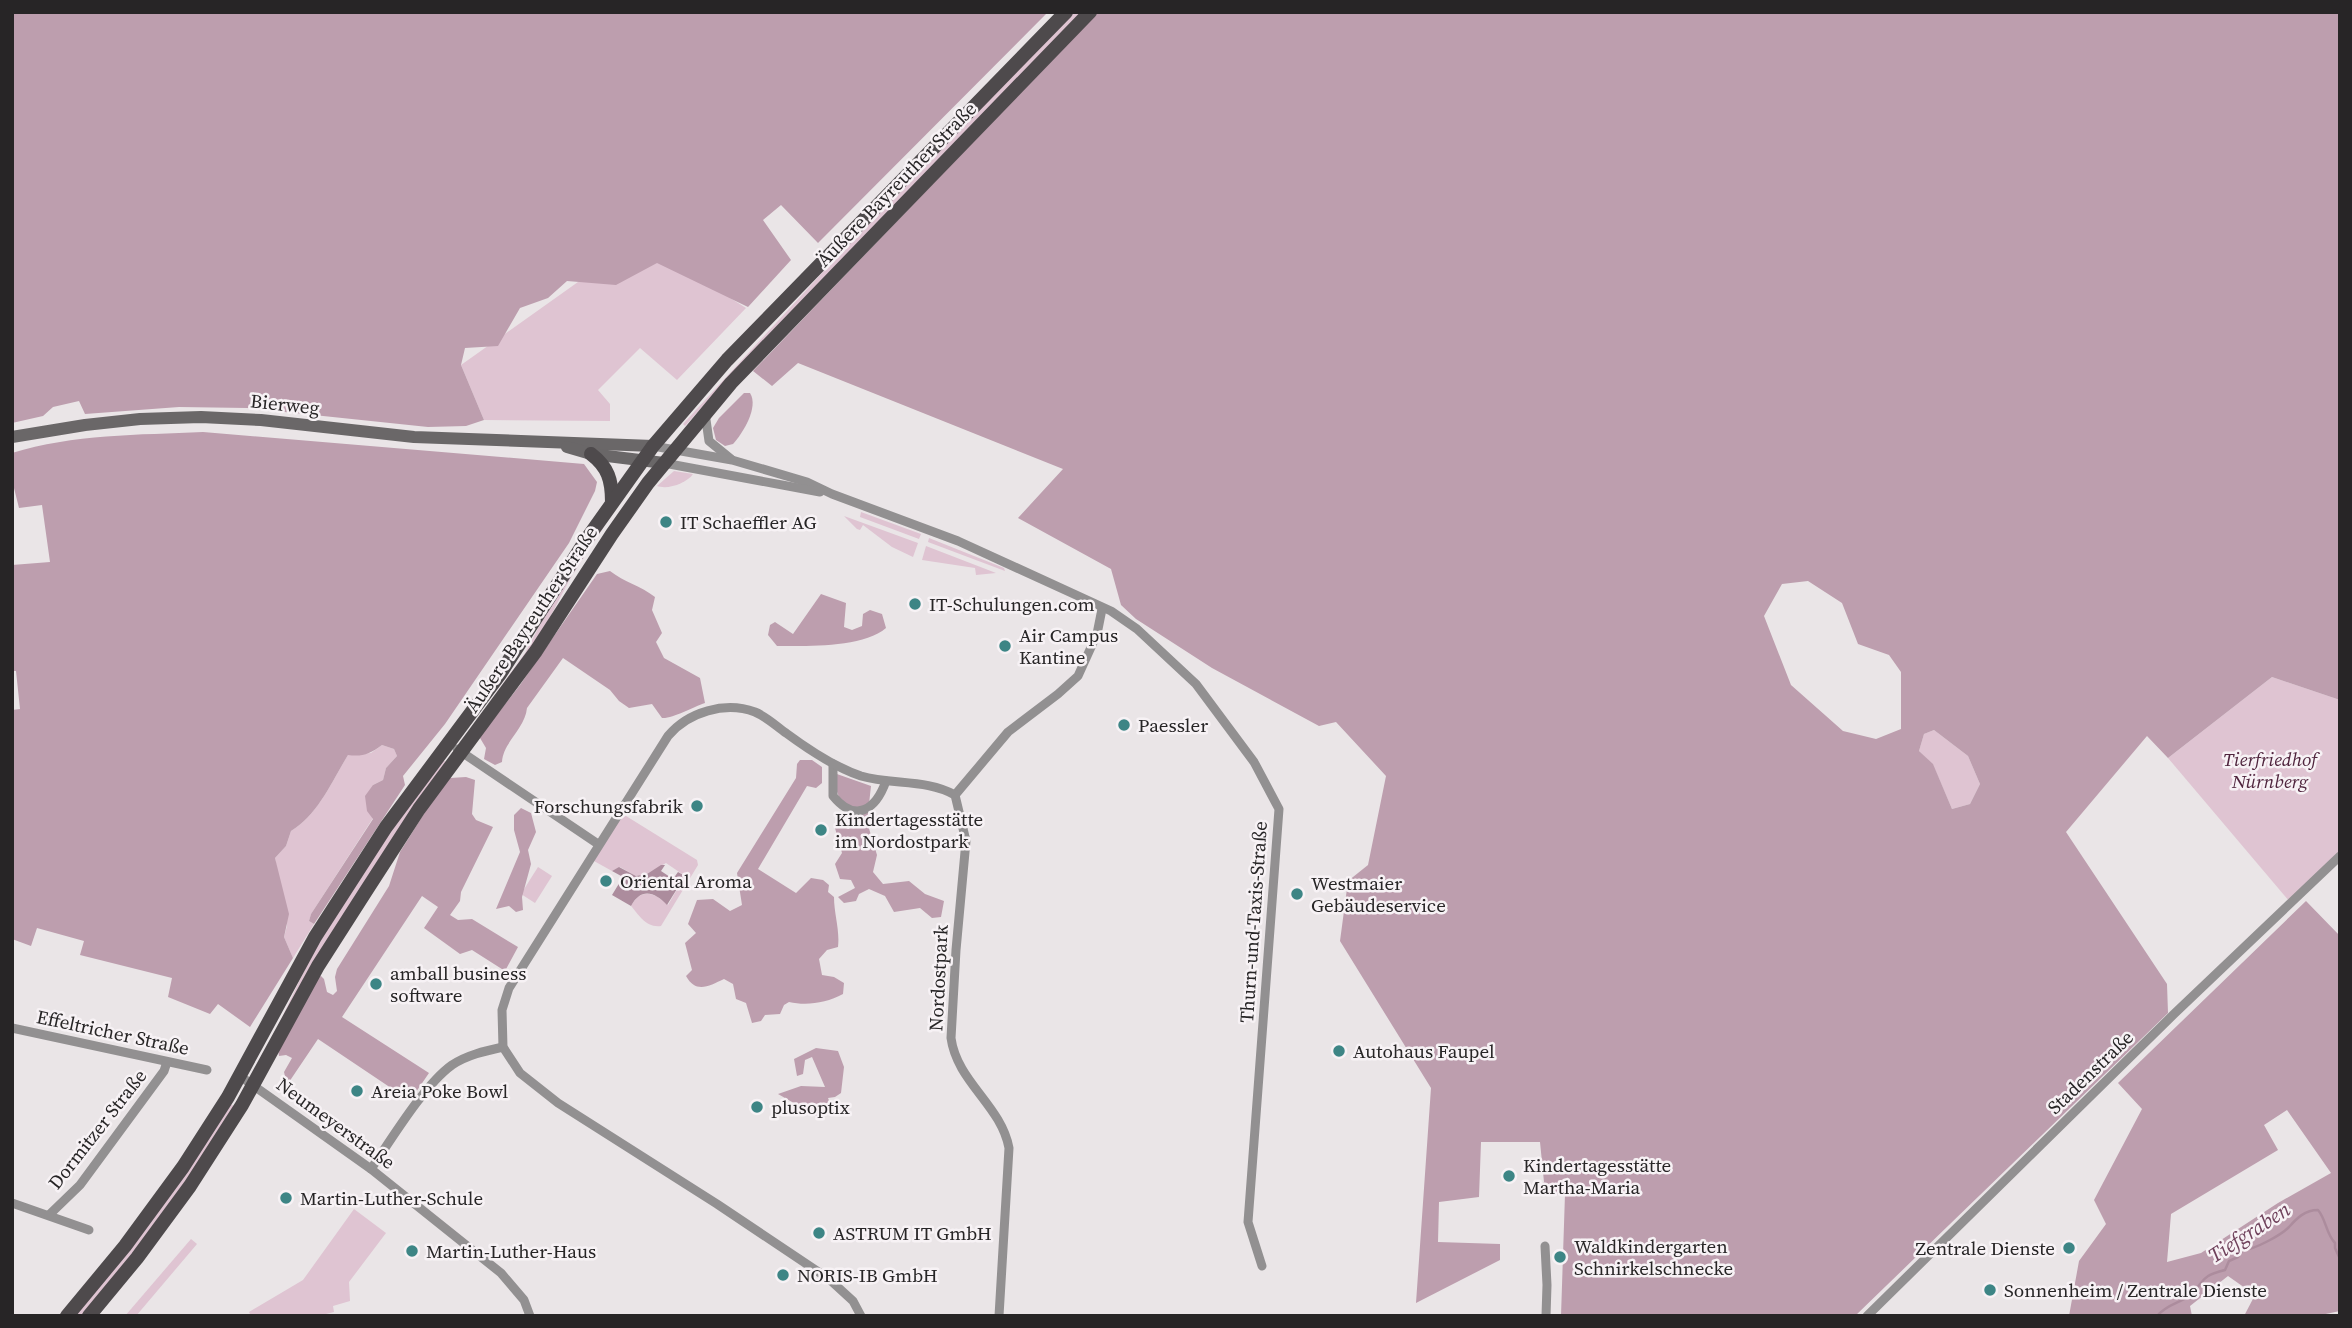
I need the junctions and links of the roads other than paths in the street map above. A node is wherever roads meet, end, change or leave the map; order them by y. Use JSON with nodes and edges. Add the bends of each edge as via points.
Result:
{"nodes":[{"id":1,"x":1066,"y":12,"type":"edge"},
{"id":2,"x":1090,"y":12,"type":"edge"},
{"id":3,"x":705,"y":412,"type":"junction"},
{"id":4,"x":12,"y":437,"type":"edge"},
{"id":5,"x":555,"y":444,"type":"junction"},
{"id":6,"x":653,"y":446,"type":"junction"},
{"id":7,"x":674,"y":449,"type":"junction"},
{"id":8,"x":591,"y":454,"type":"junction"},
{"id":9,"x":643,"y":458,"type":"junction"},
{"id":10,"x":732,"y":460,"type":"junction"},
{"id":11,"x":664,"y":463,"type":"junction"},
{"id":12,"x":832,"y":494,"type":"junction"},
{"id":13,"x":612,"y":502,"type":"junction"},
{"id":14,"x":1102,"y":609,"type":"junction"},
{"id":15,"x":447,"y":742,"type":"junction"},
{"id":16,"x":461,"y":752,"type":"junction"},
{"id":17,"x":833,"y":764,"type":"junction"},
{"id":18,"x":886,"y":781,"type":"junction"},
{"id":19,"x":955,"y":795,"type":"junction"},
{"id":20,"x":598,"y":844,"type":"junction"},
{"id":21,"x":2340,"y":856,"type":"edge"},
{"id":22,"x":12,"y":1028,"type":"edge"},
{"id":23,"x":503,"y":1046,"type":"junction"},
{"id":24,"x":167,"y":1062,"type":"junction"},
{"id":25,"x":207,"y":1070,"type":"dead end"},
{"id":26,"x":240,"y":1076,"type":"junction"},
{"id":27,"x":254,"y":1084,"type":"junction"},
{"id":28,"x":371,"y":1169,"type":"junction"},
{"id":29,"x":13,"y":1206,"type":"edge"},
{"id":30,"x":49,"y":1215,"type":"junction"},
{"id":31,"x":89,"y":1230,"type":"dead end"},
{"id":32,"x":1545,"y":1246,"type":"dead end"},
{"id":33,"x":1262,"y":1266,"type":"dead end"},
{"id":34,"x":67,"y":1316,"type":"edge"},
{"id":35,"x":89,"y":1316,"type":"edge"},
{"id":36,"x":530,"y":1316,"type":"edge"},
{"id":37,"x":861,"y":1316,"type":"edge"},
{"id":38,"x":999,"y":1316,"type":"edge"},
{"id":39,"x":1545,"y":1316,"type":"edge"},
{"id":40,"x":1867,"y":1316,"type":"edge"}],
"edges":[{"from":1,"to":6,"type":"main road","name":"Äußere Bayreuther Straße","via":[[727,360]]},
{"from":2,"to":3,"type":"main road","name":"Äußere Bayreuther Straße"},
{"from":3,"to":7,"type":"main road","name":"Äußere Bayreuther Straße"},
{"from":3,"to":10,"type":"street","via":[[709,441]]},
{"from":4,"to":5,"type":"main road","name":"Bierweg","via":[[140,419],[201,417],[414,437]]},
{"from":5,"to":6,"type":"main road","name":"Bierweg"},
{"from":5,"to":8,"type":"main road","name":"Bierweg"},
{"from":6,"to":7,"type":"street","name":"Bierweg"},
{"from":6,"to":9,"type":"main road","name":"Äußere Bayreuther Straße"},
{"from":7,"to":10,"type":"street","name":"Thurn-und-Taxis-Straße"},
{"from":7,"to":11,"type":"main road","name":"Äußere Bayreuther Straße"},
{"from":8,"to":9,"type":"main road","name":"Bierweg"},
{"from":8,"to":13,"type":"main road","via":[[609,475]]},
{"from":9,"to":11,"type":"main road","name":"Bierweg"},
{"from":9,"to":13,"type":"main road","name":"Äußere Bayreuther Straße"},
{"from":10,"to":12,"type":"street","name":"Thurn-und-Taxis-Straße","via":[[780,472]]},
{"from":11,"to":12,"type":"street","name":"Thurn-und-Taxis-Straße"},
{"from":11,"to":16,"type":"main road","name":"Äußere Bayreuther Straße","via":[[519,676]]},
{"from":12,"to":14,"type":"street","name":"Thurn-und-Taxis-Straße","via":[[958,541]]},
{"from":13,"to":15,"type":"main road","name":"Äußere Bayreuther Straße","via":[[500,674]]},
{"from":14,"to":19,"type":"street","via":[[1097,634],[1078,676],[1008,732]]},
{"from":14,"to":33,"type":"street","name":"Thurn-und-Taxis-Straße","via":[[1137,629],[1196,684],[1254,762],[1279,809],[1248,1222]]},
{"from":15,"to":16,"type":"street"},
{"from":15,"to":26,"type":"main road","name":"Äußere Bayreuther Straße","via":[[315,937]]},
{"from":16,"to":20,"type":"street"},
{"from":16,"to":27,"type":"main road","name":"Äußere Bayreuther Straße","via":[[342,928]]},
{"from":17,"to":18,"type":"street"},
{"from":17,"to":18,"type":"street","via":[[833,796],[842,807],[868,808],[880,798]]},
{"from":17,"to":20,"type":"street","via":[[755,712],[709,710],[688,718],[668,736]]},
{"from":18,"to":19,"type":"street"},
{"from":19,"to":38,"type":"street","name":"Nordostpark","via":[[965,841],[953,1051],[1003,1127],[1009,1148]]},
{"from":20,"to":23,"type":"street","via":[[509,988],[502,1010]]},
{"from":21,"to":40,"type":"street","name":"Stadenstraße"},
{"from":22,"to":24,"type":"street","name":"Effeltricher Straße"},
{"from":23,"to":28,"type":"street","via":[[451,1066],[406,1117]]},
{"from":23,"to":37,"type":"street","via":[[520,1073],[558,1104],[830,1279],[853,1301]]},
{"from":24,"to":25,"type":"street","name":"Effeltricher Straße"},
{"from":24,"to":30,"type":"street","name":"Dormitzer Straße","via":[[91,1171]]},
{"from":26,"to":27,"type":"street","name":"Neumeyerstraße"},
{"from":26,"to":34,"type":"main road","name":"Äußere Bayreuther Straße","via":[[150,1214]]},
{"from":27,"to":28,"type":"street","name":"Neumeyerstraße"},
{"from":27,"to":35,"type":"main road","name":"Äußere Bayreuther Straße","via":[[170,1215]]},
{"from":28,"to":36,"type":"street","name":"Neumeyerstraße","via":[[501,1273],[524,1300]]},
{"from":29,"to":30,"type":"street"},
{"from":30,"to":31,"type":"street"},
{"from":32,"to":39,"type":"street"}]}
